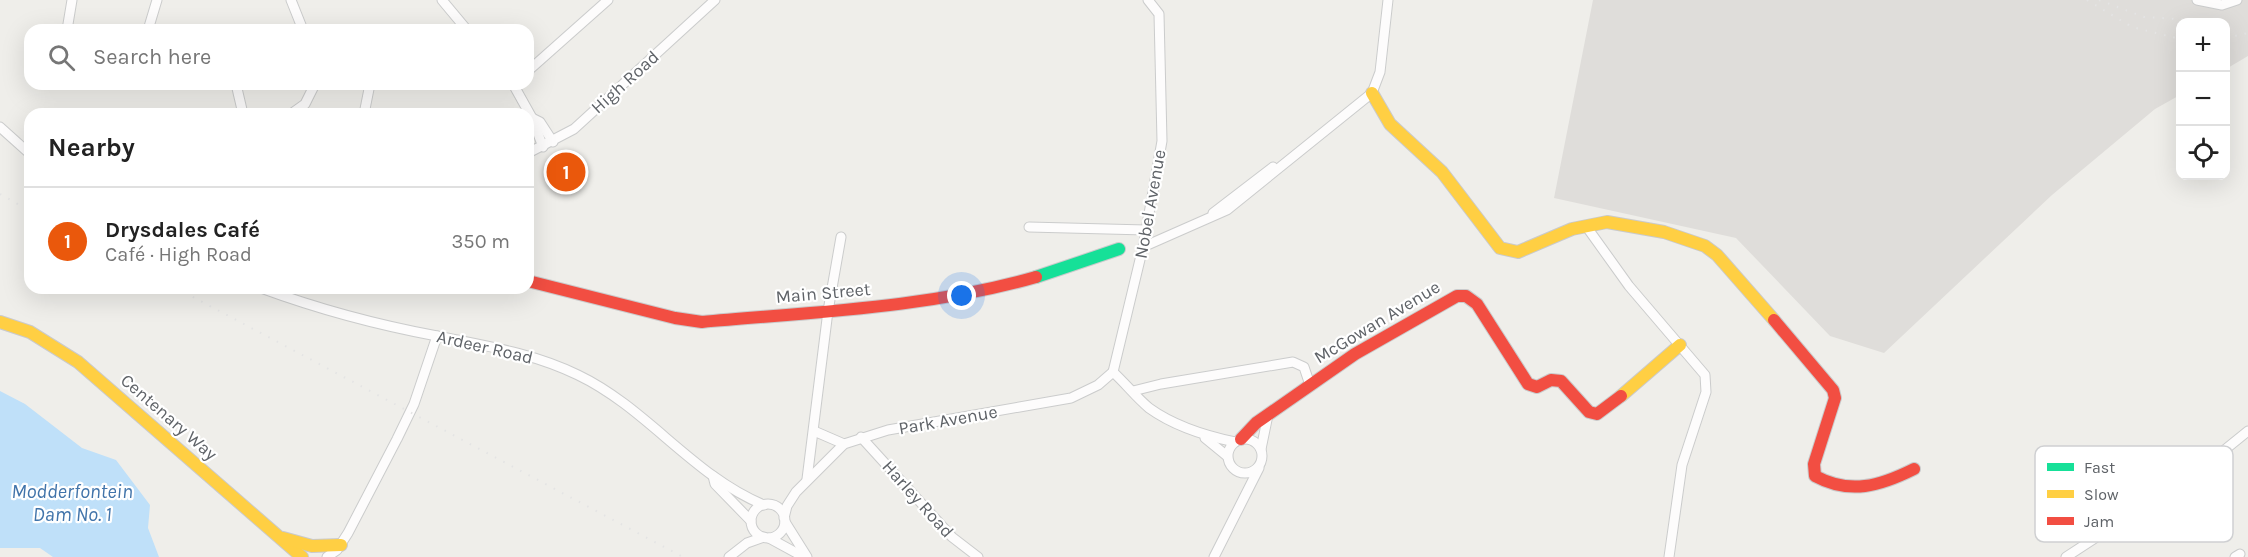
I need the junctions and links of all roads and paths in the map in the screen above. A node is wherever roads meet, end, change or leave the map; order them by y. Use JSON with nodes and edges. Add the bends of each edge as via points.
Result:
{"nodes":[{"id":1,"x":72,"y":0,"type":"edge"},
{"id":2,"x":157,"y":0,"type":"edge"},
{"id":3,"x":291,"y":0,"type":"edge"},
{"id":4,"x":442,"y":0,"type":"edge"},
{"id":5,"x":608,"y":0,"type":"edge"},
{"id":6,"x":715,"y":0,"type":"edge"},
{"id":7,"x":1148,"y":0,"type":"edge"},
{"id":8,"x":1388,"y":0,"type":"edge"},
{"id":9,"x":2197,"y":0,"type":"edge"},
{"id":10,"x":2237,"y":0,"type":"edge"},
{"id":11,"x":68,"y":24,"type":"edge"},
{"id":12,"x":150,"y":24,"type":"edge"},
{"id":13,"x":301,"y":24,"type":"edge"},
{"id":14,"x":462,"y":24,"type":"edge"},
{"id":15,"x":534,"y":66,"type":"edge"},
{"id":16,"x":237,"y":90,"type":"edge"},
{"id":17,"x":312,"y":90,"type":"edge"},
{"id":18,"x":369,"y":90,"type":"edge"},
{"id":19,"x":521,"y":90,"type":"edge"},
{"id":20,"x":1372,"y":93,"type":"junction"},
{"id":21,"x":242,"y":108,"type":"edge"},
{"id":22,"x":299,"y":108,"type":"edge"},
{"id":23,"x":365,"y":108,"type":"edge"},
{"id":24,"x":527,"y":108,"type":"edge"},
{"id":25,"x":534,"y":118,"type":"edge"},
{"id":26,"x":534,"y":125,"type":"edge"},
{"id":27,"x":0,"y":127,"type":"edge"},
{"id":28,"x":553,"y":142,"type":"junction"},
{"id":29,"x":543,"y":147,"type":"junction"},
{"id":30,"x":24,"y":149,"type":"edge"},
{"id":31,"x":534,"y":151,"type":"edge"},
{"id":32,"x":1586,"y":226,"type":"junction"},
{"id":33,"x":1029,"y":227,"type":"dead end"},
{"id":34,"x":1146,"y":230,"type":"junction"},
{"id":35,"x":841,"y":237,"type":"dead end"},
{"id":36,"x":1143,"y":247,"type":"junction"},
{"id":37,"x":1119,"y":249,"type":"dead end"},
{"id":38,"x":534,"y":282,"type":"edge"},
{"id":39,"x":281,"y":294,"type":"edge"},
{"id":40,"x":828,"y":311,"type":"junction"},
{"id":41,"x":0,"y":322,"type":"edge"},
{"id":42,"x":437,"y":336,"type":"junction"},
{"id":43,"x":1680,"y":345,"type":"junction"},
{"id":44,"x":1113,"y":372,"type":"junction"},
{"id":45,"x":1310,"y":385,"type":"junction"},
{"id":46,"x":1133,"y":391,"type":"junction"},
{"id":47,"x":1268,"y":416,"type":"junction"},
{"id":48,"x":814,"y":431,"type":"junction"},
{"id":49,"x":2248,"y":431,"type":"edge"},
{"id":50,"x":1201,"y":434,"type":"junction"},
{"id":51,"x":861,"y":437,"type":"junction"},
{"id":52,"x":1242,"y":437,"type":"junction"},
{"id":53,"x":1264,"y":437,"type":"junction"},
{"id":54,"x":844,"y":444,"type":"junction"},
{"id":55,"x":2229,"y":446,"type":"edge"},
{"id":56,"x":1261,"y":449,"type":"junction"},
{"id":57,"x":1227,"y":456,"type":"junction"},
{"id":58,"x":1259,"y":466,"type":"junction"},
{"id":59,"x":1914,"y":468,"type":"dead end"},
{"id":60,"x":1239,"y":473,"type":"junction"},
{"id":61,"x":713,"y":476,"type":"junction"},
{"id":62,"x":807,"y":480,"type":"junction"},
{"id":63,"x":1249,"y":490,"type":"junction"},
{"id":64,"x":796,"y":492,"type":"junction"},
{"id":65,"x":766,"y":504,"type":"junction"},
{"id":66,"x":784,"y":520,"type":"junction"},
{"id":67,"x":751,"y":523,"type":"junction"},
{"id":68,"x":279,"y":537,"type":"junction"},
{"id":69,"x":767,"y":537,"type":"junction"},
{"id":70,"x":2089,"y":542,"type":"edge"},
{"id":71,"x":334,"y":552,"type":"edge"},
{"id":72,"x":302,"y":557,"type":"edge"},
{"id":73,"x":728,"y":557,"type":"edge"},
{"id":74,"x":805,"y":557,"type":"edge"},
{"id":75,"x":978,"y":557,"type":"edge"},
{"id":76,"x":1214,"y":557,"type":"edge"},
{"id":77,"x":1669,"y":557,"type":"edge"},
{"id":78,"x":2066,"y":557,"type":"edge"}],
"edges":[{"from":1,"to":11,"type":"street"},
{"from":2,"to":12,"type":"street"},
{"from":3,"to":13,"type":"street"},
{"from":4,"to":14,"type":"street"},
{"from":5,"to":15,"type":"street"},
{"from":6,"to":28,"type":"street","name":"High Road","via":[[574,129]]},
{"from":7,"to":34,"type":"street","name":"Nobel Avenue","via":[[1159,14],[1162,141]]},
{"from":8,"to":20,"type":"street","via":[[1380,72]]},
{"from":9,"to":10,"type":"street","via":[[2222,5]]},
{"from":16,"to":21,"type":"street"},
{"from":17,"to":22,"type":"street"},
{"from":18,"to":23,"type":"street"},
{"from":19,"to":24,"type":"street"},
{"from":20,"to":32,"type":"street","via":[[1390,124],[1442,172],[1500,248],[1510,252],[1527,250]]},
{"from":20,"to":36,"type":"street","via":[[1227,210]]},
{"from":25,"to":28,"type":"street"},
{"from":26,"to":29,"type":"street"},
{"from":27,"to":30,"type":"street"},
{"from":28,"to":29,"type":"street","name":"High Road"},
{"from":29,"to":31,"type":"street","name":"High Road"},
{"from":32,"to":43,"type":"street","via":[[1629,286]]},
{"from":32,"to":59,"type":"street","via":[[1622,223],[1686,239],[1705,246],[1732,272],[1833,390],[1835,398],[1814,464],[1815,476],[1866,490]]},
{"from":33,"to":34,"type":"street"},
{"from":34,"to":36,"type":"street","name":"Nobel Avenue"},
{"from":35,"to":40,"type":"street"},
{"from":36,"to":44,"type":"street","name":"Nobel Avenue"},
{"from":37,"to":40,"type":"street","name":"Main Street","via":[[988,291]]},
{"from":38,"to":40,"type":"street","name":"Main Street","via":[[689,321]]},
{"from":39,"to":42,"type":"street","name":"Ardeer Road"},
{"from":40,"to":48,"type":"street"},
{"from":41,"to":68,"type":"street","name":"Centenary Way","via":[[30,333],[78,362]]},
{"from":42,"to":61,"type":"street","name":"Ardeer Road","via":[[517,352],[578,375],[630,407]]},
{"from":42,"to":71,"type":"street","via":[[414,404]]},
{"from":43,"to":45,"type":"street","name":"McGowan Avenue","via":[[1604,411],[1594,414],[1560,381],[1551,380],[1538,387],[1528,384],[1477,304],[1466,296],[1456,296],[1403,324]]},
{"from":43,"to":77,"type":"street","via":[[1705,375],[1707,383],[1682,465]]},
{"from":44,"to":46,"type":"street"},
{"from":44,"to":51,"type":"street","name":"Park Avenue","via":[[1098,385],[1071,398]]},
{"from":45,"to":46,"type":"street","via":[[1304,367],[1293,362]]},
{"from":45,"to":47,"type":"street","name":"McGowan Avenue"},
{"from":46,"to":50,"type":"street","via":[[1151,409]]},
{"from":47,"to":52,"type":"street","name":"McGowan Avenue"},
{"from":47,"to":53,"type":"street"},
{"from":48,"to":54,"type":"street"},
{"from":48,"to":62,"type":"street"},
{"from":49,"to":55,"type":"street"},
{"from":50,"to":52,"type":"street"},
{"from":50,"to":57,"type":"street"},
{"from":51,"to":54,"type":"street","name":"Park Avenue"},
{"from":51,"to":75,"type":"street","name":"Harley Road","via":[[952,537]]},
{"from":52,"to":53,"type":"street"},
{"from":52,"to":56,"type":"street"},
{"from":52,"to":57,"type":"street","via":[[1229,448]]},
{"from":53,"to":56,"type":"street"},
{"from":54,"to":62,"type":"street","name":"Park Avenue"},
{"from":56,"to":58,"type":"street"},
{"from":57,"to":60,"type":"street","via":[[1230,466]]},
{"from":58,"to":60,"type":"street","via":[[1251,473]]},
{"from":58,"to":63,"type":"street"},
{"from":60,"to":63,"type":"street"},
{"from":61,"to":65,"type":"street","name":"Ardeer Road"},
{"from":61,"to":67,"type":"street","name":"Ardeer Road"},
{"from":62,"to":64,"type":"street","name":"Park Avenue"},
{"from":63,"to":76,"type":"street"},
{"from":64,"to":65,"type":"street","name":"Park Avenue","via":[[782,501]]},
{"from":64,"to":66,"type":"street","name":"Park Avenue"},
{"from":65,"to":66,"type":"street","via":[[780,510]]},
{"from":65,"to":67,"type":"street","via":[[756,509]]},
{"from":66,"to":69,"type":"street","via":[[778,534]]},
{"from":66,"to":74,"type":"street"},
{"from":67,"to":69,"type":"street","via":[[756,533]]},
{"from":67,"to":73,"type":"street"},
{"from":68,"to":71,"type":"street"},
{"from":68,"to":72,"type":"street","name":"Centenary Way"},
{"from":69,"to":73,"type":"street","via":[[752,541]]},
{"from":69,"to":74,"type":"street"},
{"from":70,"to":78,"type":"street"}]}
